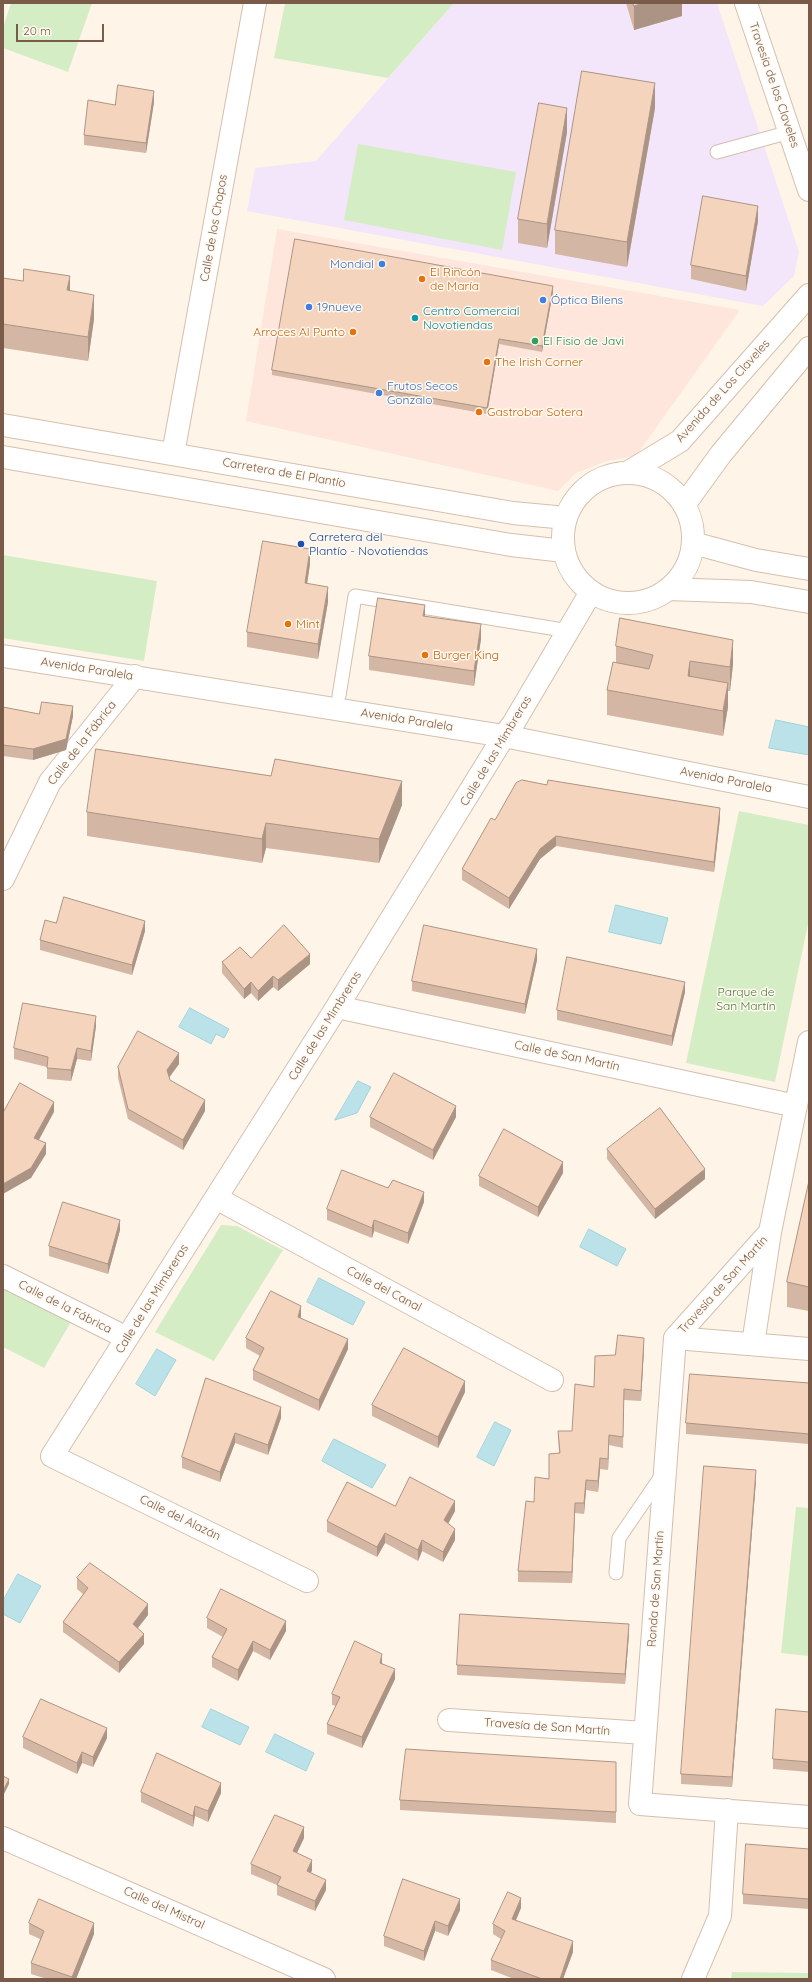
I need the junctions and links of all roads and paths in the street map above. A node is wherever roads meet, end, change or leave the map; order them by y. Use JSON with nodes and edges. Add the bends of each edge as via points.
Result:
{"nodes":[{"id":1,"x":255,"y":3,"type":"edge"},
{"id":2,"x":746,"y":3,"type":"edge"},
{"id":3,"x":790,"y":132,"type":"junction"},
{"id":4,"x":717,"y":152,"type":"dead end"},
{"id":5,"x":809,"y":190,"type":"edge"},
{"id":6,"x":809,"y":295,"type":"edge"},
{"id":7,"x":809,"y":348,"type":"edge"},
{"id":8,"x":3,"y":425,"type":"edge"},
{"id":9,"x":174,"y":454,"type":"junction"},
{"id":10,"x":3,"y":457,"type":"edge"},
{"id":11,"x":627,"y":473,"type":"junction"},
{"id":12,"x":684,"y":505,"type":"junction"},
{"id":13,"x":566,"y":518,"type":"junction"},
{"id":14,"x":693,"y":543,"type":"junction"},
{"id":15,"x":564,"y":551,"type":"junction"},
{"id":16,"x":809,"y":569,"type":"edge"},
{"id":17,"x":668,"y":589,"type":"junction"},
{"id":18,"x":591,"y":592,"type":"junction"},
{"id":19,"x":809,"y":602,"type":"edge"},
{"id":20,"x":569,"y":631,"type":"junction"},
{"id":21,"x":3,"y":656,"type":"edge"},
{"id":22,"x":135,"y":676,"type":"junction"},
{"id":23,"x":339,"y":696,"type":"dead end"},
{"id":24,"x":504,"y":736,"type":"junction"},
{"id":25,"x":809,"y":796,"type":"edge"},
{"id":26,"x":3,"y":879,"type":"edge"},
{"id":27,"x":337,"y":1007,"type":"junction"},
{"id":28,"x":809,"y":1042,"type":"edge"},
{"id":29,"x":796,"y":1106,"type":"junction"},
{"id":30,"x":216,"y":1198,"type":"junction"},
{"id":31,"x":770,"y":1232,"type":"junction"},
{"id":32,"x":3,"y":1276,"type":"edge"},
{"id":33,"x":127,"y":1338,"type":"junction"},
{"id":34,"x":675,"y":1338,"type":"junction"},
{"id":35,"x":753,"y":1344,"type":"junction"},
{"id":36,"x":809,"y":1348,"type":"edge"},
{"id":37,"x":552,"y":1380,"type":"dead end"},
{"id":38,"x":52,"y":1456,"type":"joint"},
{"id":39,"x":665,"y":1471,"type":"junction"},
{"id":40,"x":616,"y":1574,"type":"dead end"},
{"id":41,"x":307,"y":1581,"type":"dead end"},
{"id":42,"x":449,"y":1720,"type":"dead end"},
{"id":43,"x":645,"y":1733,"type":"junction"},
{"id":44,"x":727,"y":1810,"type":"junction"},
{"id":45,"x":809,"y":1817,"type":"edge"},
{"id":46,"x":3,"y":1838,"type":"edge"},
{"id":47,"x":324,"y":1979,"type":"edge"},
{"id":48,"x":693,"y":1979,"type":"edge"}],
"edges":[{"from":1,"to":9,"type":"street","name":"Calle de los Chopos"},
{"from":2,"to":3,"type":"street","name":"Travesía de los Claveles"},
{"from":3,"to":4,"type":"lane"},
{"from":3,"to":5,"type":"street","name":"Travesía de los Claveles"},
{"from":6,"to":11,"type":"street","name":"Avenida de Los Claveles","via":[[680,441]]},
{"from":7,"to":12,"type":"street","via":[[721,454]]},
{"from":8,"to":9,"type":"street","name":"Carretera de El Plantío"},
{"from":9,"to":13,"type":"street","name":"Carretera de El Plantío","via":[[513,513]]},
{"from":10,"to":15,"type":"street","via":[[511,545]]},
{"from":11,"to":12,"type":"street","via":[[644,475],[660,481],[674,492]]},
{"from":11,"to":13,"type":"street","via":[[607,476],[589,486],[575,500]]},
{"from":12,"to":14,"type":"street","via":[[692,524]]},
{"from":13,"to":15,"type":"street","via":[[563,534]]},
{"from":14,"to":16,"type":"street","via":[[756,560]]},
{"from":14,"to":17,"type":"street","via":[[689,561]]},
{"from":15,"to":18,"type":"street","via":[[579,580]]},
{"from":17,"to":18,"type":"street","via":[[650,599],[630,602],[610,600]]},
{"from":17,"to":19,"type":"street","via":[[751,592]]},
{"from":18,"to":20,"type":"street","name":"Calle de las Mimbreras"},
{"from":20,"to":23,"type":"lane","via":[[354,596]]},
{"from":20,"to":24,"type":"street","name":"Calle de las Mimbreras"},
{"from":21,"to":22,"type":"street","name":"Avenida Paralela"},
{"from":22,"to":24,"type":"street","name":"Avenida Paralela"},
{"from":22,"to":26,"type":"street","name":"Calle de la Fábrica","via":[[50,782]]},
{"from":24,"to":25,"type":"street","name":"Avenida Paralela"},
{"from":24,"to":27,"type":"street","name":"Calle de las Mimbreras"},
{"from":27,"to":29,"type":"street","name":"Calle de San Martín"},
{"from":27,"to":30,"type":"street","name":"Calle de las Mimbreras"},
{"from":28,"to":29,"type":"street","name":"Travesía de San Martín"},
{"from":29,"to":31,"type":"street","name":"Travesía de San Martín"},
{"from":30,"to":33,"type":"street","name":"Calle de las Mimbreras"},
{"from":30,"to":37,"type":"street","name":"Calle del Canal"},
{"from":31,"to":34,"type":"street","name":"Travesía de San Martín"},
{"from":31,"to":35,"type":"street","name":"Travesía de San Martín"},
{"from":32,"to":33,"type":"street","name":"Calle de la Fábrica"},
{"from":33,"to":38,"type":"street","name":"Calle de las Mimbreras"},
{"from":34,"to":35,"type":"street"},
{"from":34,"to":39,"type":"street","name":"Ronda de San Martín"},
{"from":35,"to":36,"type":"street"},
{"from":38,"to":41,"type":"street","name":"Calle del Alazán"},
{"from":39,"to":40,"type":"lane","via":[[619,1538]]},
{"from":39,"to":43,"type":"street","name":"Ronda de San Martín"},
{"from":42,"to":43,"type":"street","name":"Travesía de San Martín"},
{"from":43,"to":44,"type":"street","name":"Ronda de San Martín","via":[[640,1804]]},
{"from":44,"to":45,"type":"street","name":"Ronda de San Martín"},
{"from":44,"to":48,"type":"street","via":[[720,1916]]},
{"from":46,"to":47,"type":"street","name":"Calle del Mistral"}]}
